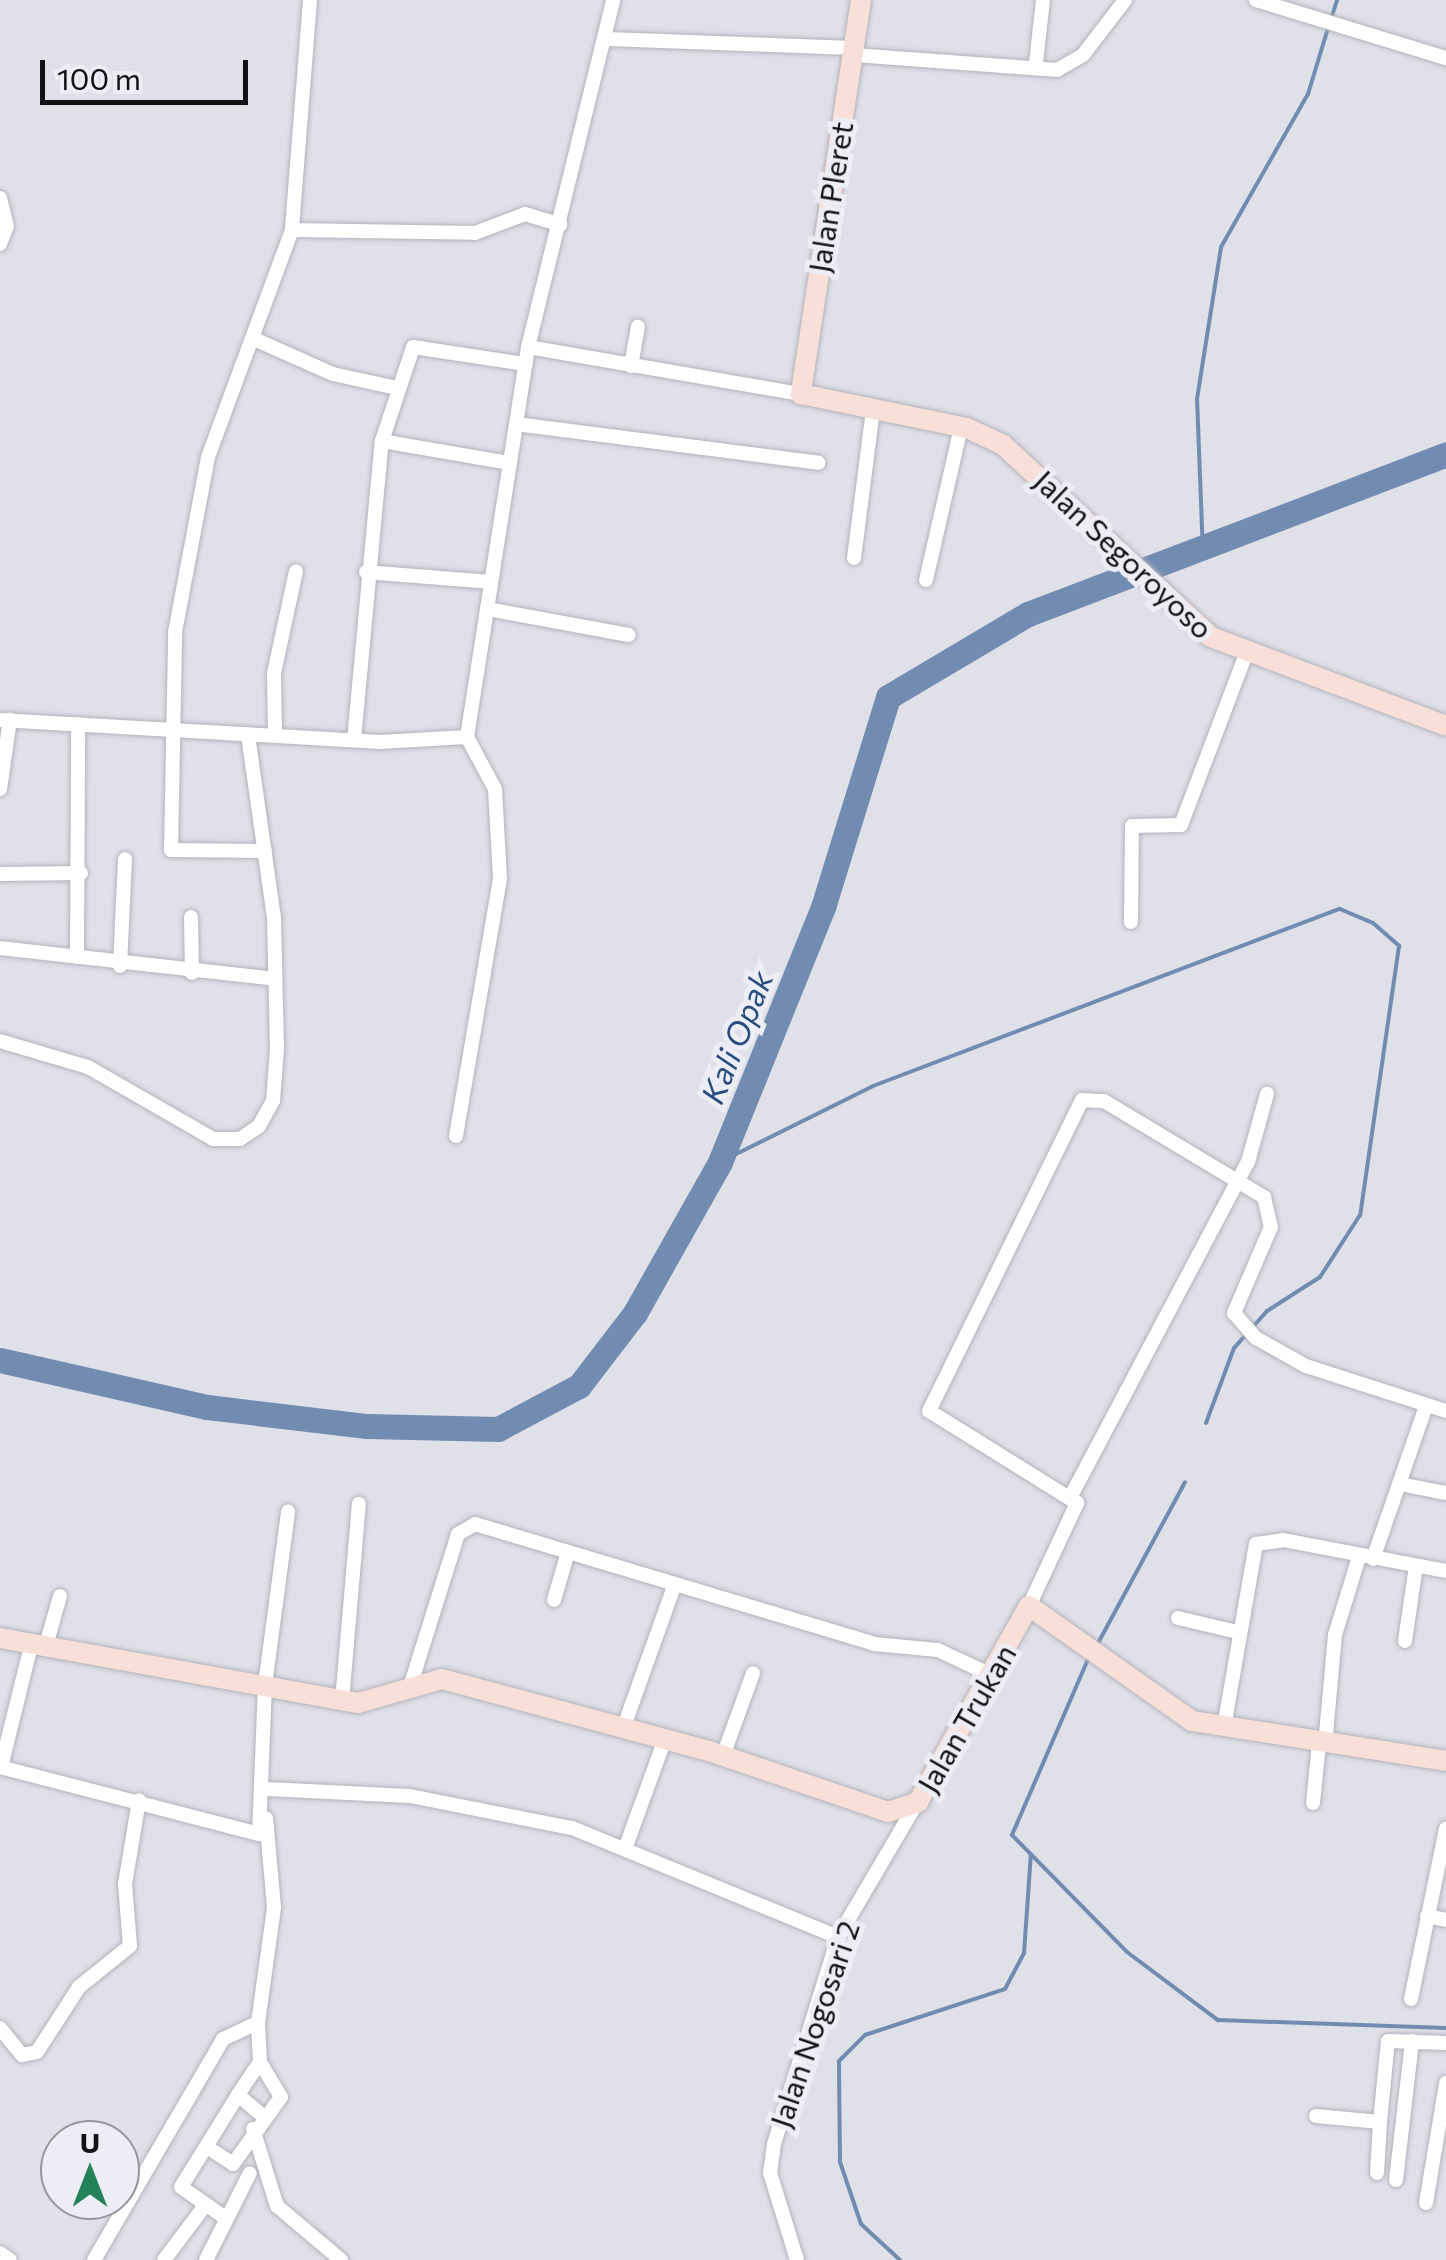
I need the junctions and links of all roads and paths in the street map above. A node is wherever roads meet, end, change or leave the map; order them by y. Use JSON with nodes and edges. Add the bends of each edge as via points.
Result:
{"nodes":[{"id":1,"x":310,"y":0,"type":"edge"},
{"id":2,"x":613,"y":0,"type":"edge"},
{"id":3,"x":861,"y":0,"type":"edge"},
{"id":4,"x":1043,"y":0,"type":"edge"},
{"id":5,"x":1124,"y":0,"type":"edge"},
{"id":6,"x":1256,"y":0,"type":"edge"},
{"id":7,"x":607,"y":39,"type":"junction"},
{"id":8,"x":854,"y":51,"type":"junction"},
{"id":9,"x":1446,"y":58,"type":"edge"},
{"id":10,"x":1036,"y":63,"type":"junction"},
{"id":11,"x":0,"y":198,"type":"edge"},
{"id":12,"x":560,"y":225,"type":"junction"},
{"id":13,"x":292,"y":230,"type":"junction"},
{"id":14,"x":0,"y":244,"type":"edge"},
{"id":15,"x":638,"y":327,"type":"dead end"},
{"id":16,"x":254,"y":339,"type":"junction"},
{"id":17,"x":528,"y":347,"type":"junction"},
{"id":18,"x":526,"y":364,"type":"junction"},
{"id":19,"x":631,"y":366,"type":"junction"},
{"id":20,"x":397,"y":388,"type":"junction"},
{"id":21,"x":801,"y":394,"type":"junction"},
{"id":22,"x":873,"y":410,"type":"junction"},
{"id":23,"x":516,"y":424,"type":"junction"},
{"id":24,"x":961,"y":427,"type":"junction"},
{"id":25,"x":382,"y":440,"type":"junction"},
{"id":26,"x":510,"y":462,"type":"junction"},
{"id":27,"x":819,"y":463,"type":"dead end"},
{"id":28,"x":854,"y":558,"type":"dead end"},
{"id":29,"x":296,"y":571,"type":"dead end"},
{"id":30,"x":366,"y":572,"type":"junction"},
{"id":31,"x":926,"y":580,"type":"dead end"},
{"id":32,"x":491,"y":582,"type":"junction"},
{"id":33,"x":487,"y":609,"type":"junction"},
{"id":34,"x":629,"y":635,"type":"dead end"},
{"id":35,"x":1246,"y":654,"type":"junction"},
{"id":36,"x":5,"y":720,"type":"edge"},
{"id":37,"x":78,"y":724,"type":"junction"},
{"id":38,"x":1446,"y":726,"type":"edge"},
{"id":39,"x":174,"y":730,"type":"junction"},
{"id":40,"x":275,"y":733,"type":"junction"},
{"id":41,"x":248,"y":735,"type":"junction"},
{"id":42,"x":467,"y":737,"type":"junction"},
{"id":43,"x":354,"y":740,"type":"junction"},
{"id":44,"x":0,"y":789,"type":"edge"},
{"id":45,"x":266,"y":851,"type":"junction"},
{"id":46,"x":125,"y":859,"type":"dead end"},
{"id":47,"x":0,"y":874,"type":"edge"},
{"id":48,"x":81,"y":874,"type":"junction"},
{"id":49,"x":191,"y":917,"type":"dead end"},
{"id":50,"x":1131,"y":922,"type":"dead end"},
{"id":51,"x":0,"y":948,"type":"edge"},
{"id":52,"x":77,"y":951,"type":"junction"},
{"id":53,"x":120,"y":966,"type":"junction"},
{"id":54,"x":192,"y":973,"type":"junction"},
{"id":55,"x":275,"y":979,"type":"junction"},
{"id":56,"x":0,"y":1041,"type":"edge"},
{"id":57,"x":1266,"y":1094,"type":"dead end"},
{"id":58,"x":456,"y":1136,"type":"dead end"},
{"id":59,"x":1240,"y":1179,"type":"junction"},
{"id":60,"x":1426,"y":1406,"type":"junction"},
{"id":61,"x":1446,"y":1411,"type":"edge"},
{"id":62,"x":1400,"y":1484,"type":"junction"},
{"id":63,"x":1072,"y":1494,"type":"junction"},
{"id":64,"x":1446,"y":1494,"type":"edge"},
{"id":65,"x":359,"y":1504,"type":"dead end"},
{"id":66,"x":288,"y":1512,"type":"dead end"},
{"id":67,"x":568,"y":1552,"type":"junction"},
{"id":68,"x":1366,"y":1558,"type":"junction"},
{"id":69,"x":1416,"y":1566,"type":"junction"},
{"id":70,"x":1446,"y":1571,"type":"edge"},
{"id":71,"x":674,"y":1584,"type":"junction"},
{"id":72,"x":60,"y":1596,"type":"dead end"},
{"id":73,"x":554,"y":1600,"type":"dead end"},
{"id":74,"x":1029,"y":1606,"type":"junction"},
{"id":75,"x":1178,"y":1618,"type":"dead end"},
{"id":76,"x":1237,"y":1632,"type":"junction"},
{"id":77,"x":0,"y":1638,"type":"edge"},
{"id":78,"x":1405,"y":1641,"type":"dead end"},
{"id":79,"x":38,"y":1647,"type":"junction"},
{"id":80,"x":753,"y":1673,"type":"dead end"},
{"id":81,"x":989,"y":1674,"type":"junction"},
{"id":82,"x":265,"y":1685,"type":"junction"},
{"id":83,"x":410,"y":1687,"type":"junction"},
{"id":84,"x":342,"y":1701,"type":"junction"},
{"id":85,"x":1224,"y":1728,"type":"junction"},
{"id":86,"x":623,"y":1729,"type":"junction"},
{"id":87,"x":665,"y":1740,"type":"junction"},
{"id":88,"x":1322,"y":1744,"type":"junction"},
{"id":89,"x":724,"y":1756,"type":"junction"},
{"id":90,"x":1446,"y":1761,"type":"edge"},
{"id":91,"x":0,"y":1767,"type":"edge"},
{"id":92,"x":267,"y":1789,"type":"junction"},
{"id":93,"x":138,"y":1800,"type":"junction"},
{"id":94,"x":918,"y":1802,"type":"junction"},
{"id":95,"x":1312,"y":1803,"type":"dead end"},
{"id":96,"x":265,"y":1815,"type":"junction"},
{"id":97,"x":1446,"y":1828,"type":"edge"},
{"id":98,"x":626,"y":1846,"type":"junction"},
{"id":99,"x":1428,"y":1916,"type":"junction"},
{"id":100,"x":1446,"y":1920,"type":"edge"},
{"id":101,"x":838,"y":1936,"type":"junction"},
{"id":102,"x":1411,"y":1998,"type":"dead end"},
{"id":103,"x":258,"y":2024,"type":"junction"},
{"id":104,"x":0,"y":2028,"type":"edge"},
{"id":105,"x":1412,"y":2041,"type":"junction"},
{"id":106,"x":1446,"y":2043,"type":"edge"},
{"id":107,"x":260,"y":2062,"type":"junction"},
{"id":108,"x":1446,"y":2084,"type":"edge"},
{"id":109,"x":238,"y":2095,"type":"junction"},
{"id":110,"x":261,"y":2114,"type":"junction"},
{"id":111,"x":1316,"y":2116,"type":"dead end"},
{"id":112,"x":1380,"y":2122,"type":"junction"},
{"id":113,"x":253,"y":2129,"type":"junction"},
{"id":114,"x":206,"y":2147,"type":"junction"},
{"id":115,"x":234,"y":2164,"type":"junction"},
{"id":116,"x":1377,"y":2172,"type":"dead end"},
{"id":117,"x":250,"y":2174,"type":"junction"},
{"id":118,"x":1396,"y":2180,"type":"dead end"},
{"id":119,"x":269,"y":2184,"type":"junction"},
{"id":120,"x":1426,"y":2202,"type":"dead end"},
{"id":121,"x":204,"y":2207,"type":"junction"},
{"id":122,"x":224,"y":2217,"type":"junction"},
{"id":123,"x":0,"y":2253,"type":"edge"},
{"id":124,"x":10,"y":2260,"type":"edge"},
{"id":125,"x":94,"y":2260,"type":"edge"},
{"id":126,"x":164,"y":2260,"type":"edge"},
{"id":127,"x":206,"y":2260,"type":"edge"},
{"id":128,"x":341,"y":2260,"type":"edge"},
{"id":129,"x":797,"y":2260,"type":"edge"}],
"edges":[{"from":1,"to":13,"type":"street"},
{"from":2,"to":7,"type":"street"},
{"from":3,"to":8,"type":"street","name":"Jalan Pleret"},
{"from":4,"to":10,"type":"street"},
{"from":5,"to":10,"type":"street","via":[[1069,68]]},
{"from":6,"to":9,"type":"street"},
{"from":7,"to":8,"type":"street"},
{"from":7,"to":12,"type":"street"},
{"from":8,"to":10,"type":"street"},
{"from":8,"to":21,"type":"street","name":"Jalan Pleret"},
{"from":11,"to":14,"type":"street","via":[[7,226]]},
{"from":12,"to":13,"type":"street","via":[[525,214],[476,233]]},
{"from":12,"to":17,"type":"street"},
{"from":13,"to":16,"type":"street"},
{"from":15,"to":19,"type":"street"},
{"from":16,"to":20,"type":"street","via":[[334,374]]},
{"from":16,"to":39,"type":"street","via":[[208,457],[180,588]]},
{"from":17,"to":18,"type":"street"},
{"from":17,"to":19,"type":"street"},
{"from":18,"to":20,"type":"street","via":[[420,342]]},
{"from":18,"to":23,"type":"street"},
{"from":19,"to":21,"type":"street"},
{"from":20,"to":25,"type":"street"},
{"from":21,"to":22,"type":"street","name":"Jalan Segoroyoso"},
{"from":22,"to":24,"type":"street","name":"Jalan Segoroyoso"},
{"from":22,"to":28,"type":"street"},
{"from":23,"to":26,"type":"street"},
{"from":23,"to":27,"type":"street"},
{"from":24,"to":31,"type":"street"},
{"from":24,"to":35,"type":"street","name":"Jalan Segoroyoso","via":[[1024,462],[1211,637]]},
{"from":25,"to":26,"type":"street"},
{"from":25,"to":30,"type":"street"},
{"from":26,"to":32,"type":"street"},
{"from":29,"to":40,"type":"street","via":[[274,674]]},
{"from":30,"to":32,"type":"street"},
{"from":30,"to":43,"type":"street"},
{"from":32,"to":33,"type":"street"},
{"from":33,"to":34,"type":"street"},
{"from":33,"to":42,"type":"street"},
{"from":35,"to":38,"type":"street","name":"Jalan Segoroyoso"},
{"from":35,"to":50,"type":"street","via":[[1181,824],[1132,826]]},
{"from":36,"to":37,"type":"street"},
{"from":36,"to":44,"type":"street"},
{"from":37,"to":39,"type":"street"},
{"from":37,"to":48,"type":"street"},
{"from":39,"to":41,"type":"street"},
{"from":39,"to":45,"type":"street","via":[[172,850]]},
{"from":40,"to":41,"type":"street"},
{"from":40,"to":43,"type":"street"},
{"from":41,"to":45,"type":"street"},
{"from":42,"to":43,"type":"street"},
{"from":42,"to":58,"type":"street","via":[[496,789],[500,879]]},
{"from":45,"to":55,"type":"street"},
{"from":46,"to":53,"type":"street"},
{"from":47,"to":48,"type":"street"},
{"from":48,"to":52,"type":"street"},
{"from":49,"to":54,"type":"street"},
{"from":51,"to":52,"type":"street"},
{"from":52,"to":53,"type":"street"},
{"from":53,"to":54,"type":"street"},
{"from":54,"to":55,"type":"street"},
{"from":55,"to":56,"type":"street","via":[[272,1100],[240,1139],[213,1138],[88,1067]]},
{"from":57,"to":59,"type":"street"},
{"from":59,"to":60,"type":"street","via":[[1264,1197],[1271,1227],[1236,1320],[1306,1366]]},
{"from":59,"to":63,"type":"street"},
{"from":59,"to":63,"type":"street","via":[[1104,1101],[1082,1100],[1070,1120],[929,1411]]},
{"from":60,"to":61,"type":"street"},
{"from":60,"to":62,"type":"street"},
{"from":62,"to":64,"type":"street"},
{"from":62,"to":68,"type":"street"},
{"from":63,"to":74,"type":"street","via":[[1076,1511]]},
{"from":65,"to":84,"type":"street"},
{"from":66,"to":82,"type":"street"},
{"from":67,"to":71,"type":"street"},
{"from":67,"to":73,"type":"street"},
{"from":67,"to":83,"type":"street","via":[[466,1526]]},
{"from":68,"to":69,"type":"street"},
{"from":68,"to":76,"type":"street","via":[[1283,1540],[1256,1544]]},
{"from":68,"to":88,"type":"street","via":[[1334,1635]]},
{"from":69,"to":70,"type":"street"},
{"from":69,"to":78,"type":"street"},
{"from":71,"to":81,"type":"street","via":[[874,1644],[938,1650]]},
{"from":71,"to":86,"type":"street"},
{"from":72,"to":79,"type":"street"},
{"from":74,"to":81,"type":"street","name":"Jalan Trukan"},
{"from":74,"to":85,"type":"street","via":[[1192,1721]]},
{"from":75,"to":76,"type":"street"},
{"from":76,"to":85,"type":"street"},
{"from":77,"to":79,"type":"street"},
{"from":79,"to":82,"type":"street"},
{"from":79,"to":91,"type":"street"},
{"from":80,"to":89,"type":"street"},
{"from":81,"to":94,"type":"street","name":"Jalan Trukan"},
{"from":82,"to":84,"type":"street"},
{"from":82,"to":92,"type":"street"},
{"from":83,"to":84,"type":"street","via":[[378,1704]]},
{"from":83,"to":86,"type":"street","name":"Jalan Trukan","via":[[450,1681]]},
{"from":85,"to":88,"type":"street"},
{"from":86,"to":87,"type":"street","name":"Jalan Trukan"},
{"from":87,"to":89,"type":"street","name":"Jalan Trukan"},
{"from":87,"to":98,"type":"street"},
{"from":88,"to":90,"type":"street"},
{"from":88,"to":95,"type":"street"},
{"from":89,"to":94,"type":"street","name":"Jalan Trukan","via":[[870,1810]]},
{"from":91,"to":93,"type":"street"},
{"from":92,"to":96,"type":"street"},
{"from":92,"to":98,"type":"street","via":[[410,1796]]},
{"from":93,"to":96,"type":"street","via":[[250,1836],[265,1828]]},
{"from":93,"to":104,"type":"street","via":[[125,1884],[130,1946],[80,1988],[37,2052],[22,2055]]},
{"from":94,"to":101,"type":"street","name":"Jalan Nogosari 2"},
{"from":96,"to":103,"type":"street","via":[[274,1907]]},
{"from":97,"to":99,"type":"street"},
{"from":98,"to":101,"type":"street"},
{"from":99,"to":100,"type":"street"},
{"from":99,"to":102,"type":"street"},
{"from":101,"to":129,"type":"street","name":"Jalan Nogosari 2","via":[[770,2173]]},
{"from":103,"to":107,"type":"street"},
{"from":103,"to":125,"type":"street","via":[[223,2039]]},
{"from":105,"to":106,"type":"street"},
{"from":105,"to":112,"type":"street","via":[[1387,2043]]},
{"from":105,"to":118,"type":"street"},
{"from":107,"to":109,"type":"street"},
{"from":107,"to":110,"type":"street","via":[[280,2097]]},
{"from":108,"to":120,"type":"street"},
{"from":109,"to":110,"type":"street"},
{"from":109,"to":114,"type":"street"},
{"from":110,"to":113,"type":"street"},
{"from":111,"to":112,"type":"street"},
{"from":112,"to":116,"type":"street"},
{"from":113,"to":115,"type":"street"},
{"from":113,"to":119,"type":"street"},
{"from":114,"to":115,"type":"street"},
{"from":114,"to":121,"type":"street","via":[[181,2187]]},
{"from":115,"to":117,"type":"street"},
{"from":117,"to":119,"type":"street"},
{"from":117,"to":122,"type":"street"},
{"from":119,"to":128,"type":"street","via":[[278,2206]]},
{"from":121,"to":122,"type":"street"},
{"from":121,"to":126,"type":"street"},
{"from":122,"to":127,"type":"street"},
{"from":123,"to":124,"type":"street"}]}
